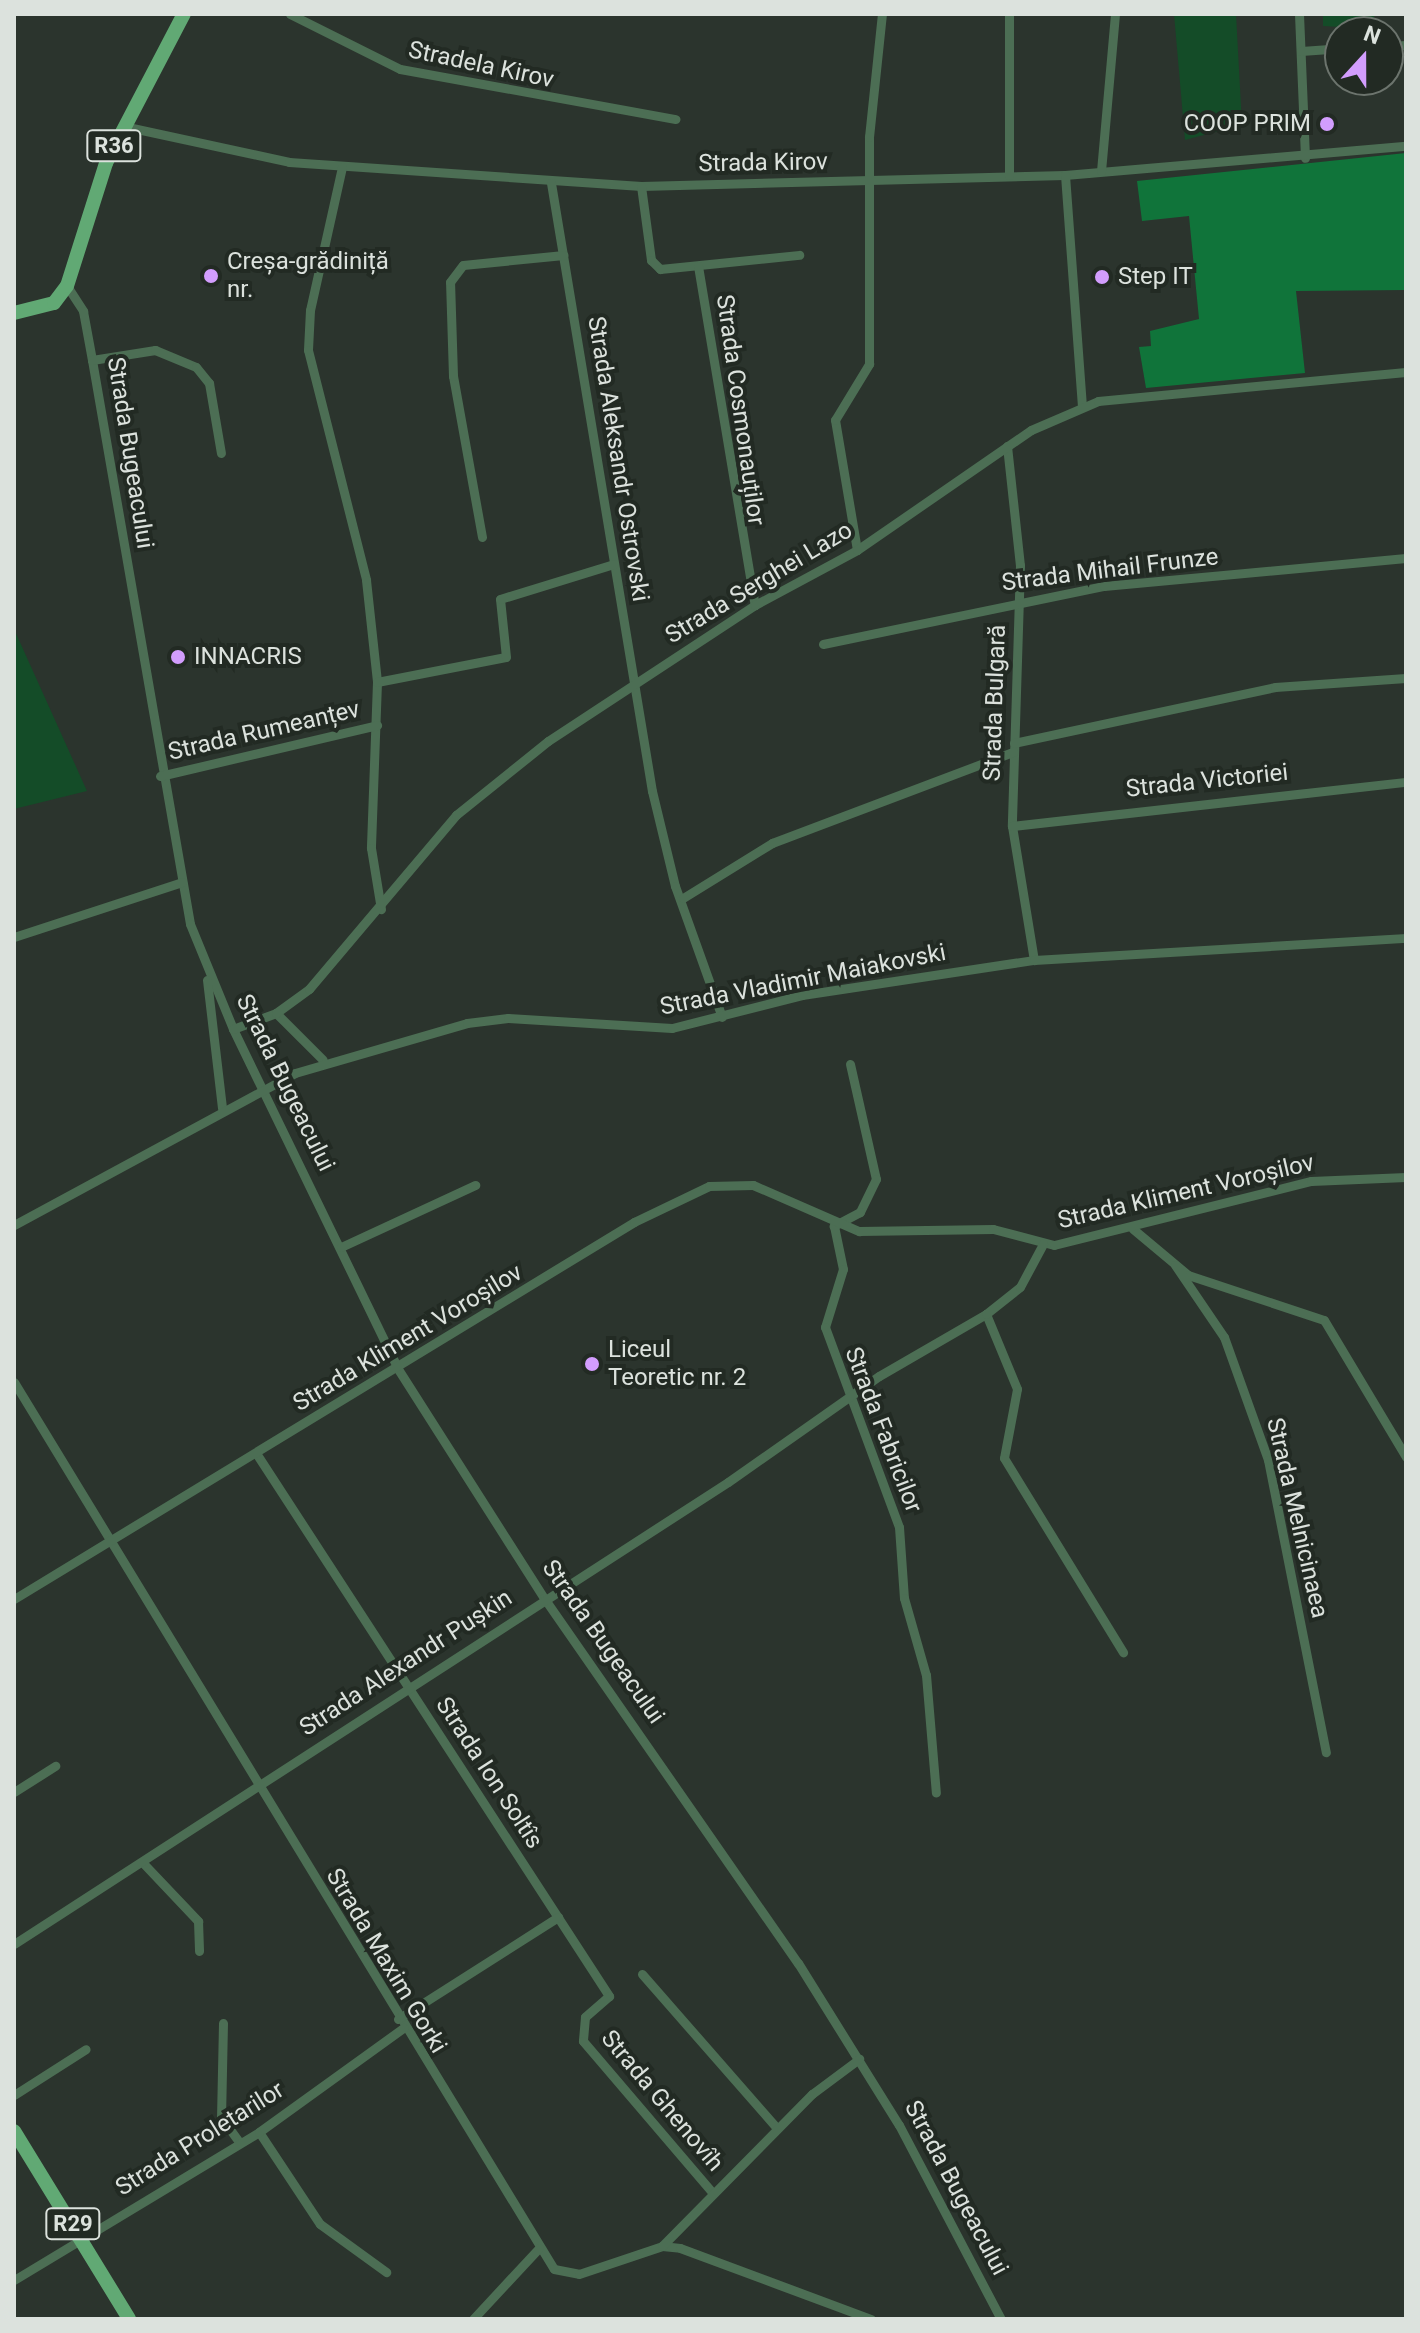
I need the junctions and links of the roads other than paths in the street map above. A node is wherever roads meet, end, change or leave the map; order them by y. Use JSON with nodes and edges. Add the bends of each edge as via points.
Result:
{"nodes":[{"id":1,"x":184,"y":14,"type":"edge"},
{"id":2,"x":290,"y":14,"type":"edge"},
{"id":3,"x":882,"y":14,"type":"edge"},
{"id":4,"x":1009,"y":14,"type":"edge"},
{"id":5,"x":1115,"y":14,"type":"edge"},
{"id":6,"x":1299,"y":14,"type":"edge"},
{"id":7,"x":1324,"y":49,"type":"edge"},
{"id":8,"x":1301,"y":51,"type":"junction"},
{"id":9,"x":676,"y":119,"type":"dead end"},
{"id":10,"x":123,"y":126,"type":"junction"},
{"id":11,"x":1406,"y":146,"type":"edge"},
{"id":12,"x":1305,"y":158,"type":"junction"},
{"id":13,"x":342,"y":167,"type":"junction"},
{"id":14,"x":1101,"y":171,"type":"junction"},
{"id":15,"x":1009,"y":175,"type":"junction"},
{"id":16,"x":1065,"y":175,"type":"junction"},
{"id":17,"x":869,"y":181,"type":"junction"},
{"id":18,"x":551,"y":183,"type":"junction"},
{"id":19,"x":641,"y":186,"type":"junction"},
{"id":20,"x":564,"y":255,"type":"junction"},
{"id":21,"x":799,"y":255,"type":"dead end"},
{"id":22,"x":698,"y":266,"type":"junction"},
{"id":23,"x":67,"y":286,"type":"junction"},
{"id":24,"x":14,"y":313,"type":"edge"},
{"id":25,"x":92,"y":360,"type":"junction"},
{"id":26,"x":1406,"y":372,"type":"edge"},
{"id":27,"x":1082,"y":405,"type":"junction"},
{"id":28,"x":1007,"y":446,"type":"junction"},
{"id":29,"x":221,"y":453,"type":"dead end"},
{"id":30,"x":482,"y":537,"type":"dead end"},
{"id":31,"x":857,"y":550,"type":"junction"},
{"id":32,"x":1406,"y":558,"type":"edge"},
{"id":33,"x":614,"y":564,"type":"junction"},
{"id":34,"x":1019,"y":599,"type":"junction"},
{"id":35,"x":755,"y":605,"type":"junction"},
{"id":36,"x":823,"y":644,"type":"dead end"},
{"id":37,"x":1406,"y":678,"type":"edge"},
{"id":38,"x":635,"y":681,"type":"junction"},
{"id":39,"x":377,"y":682,"type":"junction"},
{"id":40,"x":377,"y":725,"type":"junction"},
{"id":41,"x":1014,"y":747,"type":"junction"},
{"id":42,"x":160,"y":776,"type":"junction"},
{"id":43,"x":1406,"y":782,"type":"edge"},
{"id":44,"x":1012,"y":826,"type":"junction"},
{"id":45,"x":182,"y":882,"type":"junction"},
{"id":46,"x":683,"y":898,"type":"junction"},
{"id":47,"x":381,"y":909,"type":"junction"},
{"id":48,"x":14,"y":937,"type":"edge"},
{"id":49,"x":1406,"y":938,"type":"edge"},
{"id":50,"x":1034,"y":960,"type":"junction"},
{"id":51,"x":206,"y":969,"type":"junction"},
{"id":52,"x":276,"y":1013,"type":"junction"},
{"id":53,"x":722,"y":1017,"type":"junction"},
{"id":54,"x":233,"y":1029,"type":"junction"},
{"id":55,"x":323,"y":1060,"type":"junction"},
{"id":56,"x":850,"y":1064,"type":"dead end"},
{"id":57,"x":264,"y":1086,"type":"junction"},
{"id":58,"x":222,"y":1108,"type":"junction"},
{"id":59,"x":1406,"y":1177,"type":"edge"},
{"id":60,"x":475,"y":1185,"type":"dead end"},
{"id":61,"x":14,"y":1225,"type":"edge"},
{"id":62,"x":834,"y":1226,"type":"junction"},
{"id":63,"x":1133,"y":1229,"type":"junction"},
{"id":64,"x":1043,"y":1244,"type":"junction"},
{"id":65,"x":341,"y":1247,"type":"junction"},
{"id":66,"x":1175,"y":1265,"type":"junction"},
{"id":67,"x":986,"y":1314,"type":"junction"},
{"id":68,"x":398,"y":1369,"type":"junction"},
{"id":69,"x":14,"y":1382,"type":"edge"},
{"id":70,"x":849,"y":1398,"type":"junction"},
{"id":71,"x":256,"y":1453,"type":"junction"},
{"id":72,"x":1406,"y":1457,"type":"edge"},
{"id":73,"x":108,"y":1545,"type":"junction"},
{"id":74,"x":544,"y":1598,"type":"junction"},
{"id":75,"x":14,"y":1599,"type":"edge"},
{"id":76,"x":1123,"y":1652,"type":"dead end"},
{"id":77,"x":410,"y":1689,"type":"junction"},
{"id":78,"x":1326,"y":1752,"type":"dead end"},
{"id":79,"x":55,"y":1766,"type":"dead end"},
{"id":80,"x":258,"y":1787,"type":"junction"},
{"id":81,"x":14,"y":1792,"type":"edge"},
{"id":82,"x":936,"y":1793,"type":"dead end"},
{"id":83,"x":144,"y":1864,"type":"junction"},
{"id":84,"x":558,"y":1917,"type":"junction"},
{"id":85,"x":14,"y":1944,"type":"edge"},
{"id":86,"x":199,"y":1951,"type":"dead end"},
{"id":87,"x":642,"y":1974,"type":"dead end"},
{"id":88,"x":609,"y":1996,"type":"joint"},
{"id":89,"x":223,"y":2023,"type":"dead end"},
{"id":90,"x":400,"y":2023,"type":"junction"},
{"id":91,"x":86,"y":2049,"type":"dead end"},
{"id":92,"x":859,"y":2059,"type":"junction"},
{"id":93,"x":14,"y":2095,"type":"edge"},
{"id":94,"x":777,"y":2128,"type":"junction"},
{"id":95,"x":14,"y":2131,"type":"edge"},
{"id":96,"x":259,"y":2132,"type":"junction"},
{"id":97,"x":239,"y":2142,"type":"junction"},
{"id":98,"x":713,"y":2193,"type":"junction"},
{"id":99,"x":80,"y":2236,"type":"junction"},
{"id":100,"x":662,"y":2246,"type":"junction"},
{"id":101,"x":539,"y":2248,"type":"junction"},
{"id":102,"x":386,"y":2272,"type":"dead end"},
{"id":103,"x":14,"y":2280,"type":"edge"},
{"id":104,"x":129,"y":2319,"type":"edge"},
{"id":105,"x":473,"y":2319,"type":"edge"},
{"id":106,"x":871,"y":2319,"type":"edge"},
{"id":107,"x":1001,"y":2319,"type":"edge"}],
"edges":[{"from":1,"to":10,"type":"main road","number":"R36"},
{"from":2,"to":9,"type":"street","name":"Stradela Kirov","via":[[400,69]]},
{"from":3,"to":17,"type":"street"},
{"from":4,"to":15,"type":"street"},
{"from":5,"to":14,"type":"street"},
{"from":6,"to":8,"type":"street"},
{"from":7,"to":8,"type":"street"},
{"from":8,"to":12,"type":"street"},
{"from":10,"to":13,"type":"street","name":"Strada Kirov","via":[[231,152]]},
{"from":10,"to":23,"type":"main road","number":"R36","via":[[75,243]]},
{"from":11,"to":12,"type":"street","name":"Strada Kirov"},
{"from":12,"to":14,"type":"street","name":"Strada Kirov"},
{"from":13,"to":18,"type":"street","name":"Strada Kirov"},
{"from":13,"to":39,"type":"street","via":[[310,310],[308,350],[356,526]]},
{"from":14,"to":16,"type":"street","name":"Strada Kirov"},
{"from":15,"to":16,"type":"street","name":"Strada Kirov"},
{"from":15,"to":17,"type":"street","name":"Strada Kirov"},
{"from":16,"to":27,"type":"street"},
{"from":17,"to":19,"type":"street","name":"Strada Kirov"},
{"from":17,"to":31,"type":"street","via":[[869,364],[835,420]]},
{"from":18,"to":19,"type":"street","name":"Strada Kirov"},
{"from":18,"to":20,"type":"street","name":"Strada Aleksandr Ostrovski"},
{"from":19,"to":22,"type":"street","name":"Strada Cosmonauților","via":[[651,260],[660,269]]},
{"from":20,"to":30,"type":"street","via":[[463,265],[450,282],[453,376]]},
{"from":20,"to":33,"type":"street","name":"Strada Aleksandr Ostrovski"},
{"from":21,"to":22,"type":"street","name":"Strada Cosmonauților"},
{"from":22,"to":35,"type":"street","name":"Strada Cosmonauților"},
{"from":23,"to":24,"type":"main road","via":[[54,303]]},
{"from":23,"to":25,"type":"street","name":"Strada Bugeacului","via":[[83,311]]},
{"from":25,"to":29,"type":"street","via":[[155,350],[196,367],[209,383]]},
{"from":25,"to":42,"type":"street","name":"Strada Bugeacului"},
{"from":26,"to":27,"type":"street","name":"Strada Serghei Lazo"},
{"from":27,"to":28,"type":"street","name":"Strada Serghei Lazo"},
{"from":28,"to":31,"type":"street","name":"Strada Serghei Lazo"},
{"from":28,"to":34,"type":"street","name":"Strada Bulgară"},
{"from":31,"to":35,"type":"street","name":"Strada Serghei Lazo"},
{"from":32,"to":34,"type":"street","name":"Strada Mihail Frunze"},
{"from":33,"to":38,"type":"street","name":"Strada Aleksandr Ostrovski"},
{"from":33,"to":39,"type":"street","via":[[500,599],[506,657]]},
{"from":34,"to":36,"type":"street","name":"Strada Mihail Frunze"},
{"from":34,"to":41,"type":"street","name":"Strada Bulgară"},
{"from":35,"to":38,"type":"street","name":"Strada Serghei Lazo"},
{"from":37,"to":41,"type":"street","via":[[1261,690]]},
{"from":38,"to":46,"type":"street","name":"Strada Aleksandr Ostrovski","via":[[652,791]]},
{"from":38,"to":47,"type":"street","name":"Strada Serghei Lazo","via":[[456,815]]},
{"from":39,"to":40,"type":"street"},
{"from":40,"to":42,"type":"street","name":"Strada Rumeanțev"},
{"from":40,"to":47,"type":"street","via":[[371,848]]},
{"from":41,"to":44,"type":"street","name":"Strada Bulgară"},
{"from":41,"to":46,"type":"street","via":[[772,843]]},
{"from":42,"to":45,"type":"street","name":"Strada Bugeacului"},
{"from":43,"to":44,"type":"street","name":"Strada Victoriei"},
{"from":44,"to":50,"type":"street","name":"Strada Bulgară"},
{"from":45,"to":48,"type":"street"},
{"from":45,"to":51,"type":"street","name":"Strada Bugeacului"},
{"from":46,"to":53,"type":"street","name":"Strada Aleksandr Ostrovski"},
{"from":47,"to":52,"type":"street","name":"Strada Serghei Lazo","via":[[309,989]]},
{"from":49,"to":50,"type":"street","name":"Strada Vladimir Maiakovski"},
{"from":50,"to":53,"type":"street","name":"Strada Vladimir Maiakovski","via":[[871,983]]},
{"from":51,"to":54,"type":"street","name":"Strada Bugeacului"},
{"from":51,"to":58,"type":"street","name":"Strada Bugeacului"},
{"from":52,"to":54,"type":"street","name":"Strada Serghei Lazo"},
{"from":52,"to":55,"type":"street"},
{"from":53,"to":55,"type":"street","name":"Strada Vladimir Maiakovski","via":[[641,1029],[486,1020]]},
{"from":54,"to":57,"type":"street","name":"Strada Bugeacului"},
{"from":55,"to":57,"type":"street","name":"Strada Vladimir Maiakovski"},
{"from":56,"to":62,"type":"street","via":[[876,1179],[860,1212]]},
{"from":57,"to":58,"type":"street","name":"Strada Vladimir Maiakovski"},
{"from":57,"to":65,"type":"street","name":"Strada Bugeacului"},
{"from":58,"to":61,"type":"street","name":"Strada Vladimir Maiakovski"},
{"from":59,"to":63,"type":"street","name":"Strada Kliment Voroșilov","via":[[1311,1181]]},
{"from":60,"to":65,"type":"street"},
{"from":62,"to":64,"type":"street","name":"Strada Kliment Voroșilov","via":[[897,1233],[993,1229]]},
{"from":62,"to":68,"type":"street","name":"Strada Kliment Voroșilov","via":[[753,1185],[709,1186],[634,1222]]},
{"from":62,"to":70,"type":"street","name":"Strada Fabricilor","via":[[843,1269],[825,1327]]},
{"from":63,"to":64,"type":"street","name":"Strada Kliment Voroșilov"},
{"from":63,"to":66,"type":"street"},
{"from":64,"to":67,"type":"street","name":"Strada Alexandr Pușkin","via":[[1020,1287]]},
{"from":65,"to":68,"type":"street","name":"Strada Bugeacului"},
{"from":66,"to":72,"type":"street","via":[[1324,1320]]},
{"from":66,"to":78,"type":"street","name":"Strada Melnicinaea","via":[[1224,1337],[1268,1460]]},
{"from":67,"to":70,"type":"street","name":"Strada Alexandr Pușkin"},
{"from":67,"to":76,"type":"street","via":[[1017,1389],[1004,1458]]},
{"from":68,"to":71,"type":"street","name":"Strada Kliment Voroșilov"},
{"from":68,"to":74,"type":"street","name":"Strada Bugeacului"},
{"from":69,"to":73,"type":"street","name":"Strada Maxim Gorki"},
{"from":70,"to":74,"type":"street","name":"Strada Alexandr Pușkin"},
{"from":70,"to":82,"type":"street","name":"Strada Fabricilor","via":[[899,1527],[904,1598],[926,1675]]},
{"from":71,"to":73,"type":"street","name":"Strada Kliment Voroșilov"},
{"from":71,"to":77,"type":"street","name":"Strada Ion Soltîs"},
{"from":73,"to":75,"type":"street","name":"Strada Kliment Voroșilov"},
{"from":73,"to":80,"type":"street","name":"Strada Maxim Gorki"},
{"from":74,"to":77,"type":"street","name":"Strada Alexandr Pușkin"},
{"from":74,"to":92,"type":"street","name":"Strada Bugeacului"},
{"from":77,"to":80,"type":"street","name":"Strada Alexandr Pușkin"},
{"from":77,"to":84,"type":"street","name":"Strada Ion Soltîs"},
{"from":79,"to":81,"type":"street"},
{"from":80,"to":83,"type":"street","name":"Strada Alexandr Pușkin"},
{"from":80,"to":90,"type":"street","name":"Strada Maxim Gorki"},
{"from":83,"to":85,"type":"street","name":"Strada Alexandr Pușkin"},
{"from":83,"to":86,"type":"street","via":[[198,1921]]},
{"from":84,"to":88,"type":"street","name":"Strada Ion Soltîs"},
{"from":84,"to":90,"type":"street","name":"Strada Proletarilor"},
{"from":87,"to":94,"type":"street"},
{"from":88,"to":98,"type":"street","name":"Strada Ghenovîh","via":[[585,2017],[583,2041]]},
{"from":89,"to":97,"type":"street","via":[[221,2117]]},
{"from":90,"to":96,"type":"street","name":"Strada Proletarilor"},
{"from":90,"to":101,"type":"street","name":"Strada Maxim Gorki"},
{"from":91,"to":93,"type":"street"},
{"from":92,"to":94,"type":"street"},
{"from":92,"to":107,"type":"street","name":"Strada Bugeacului"},
{"from":94,"to":98,"type":"street"},
{"from":95,"to":99,"type":"main road","number":"R29"},
{"from":96,"to":97,"type":"street","name":"Strada Proletarilor"},
{"from":96,"to":102,"type":"street","via":[[320,2224]]},
{"from":97,"to":99,"type":"street","name":"Strada Proletarilor"},
{"from":98,"to":100,"type":"street"},
{"from":99,"to":103,"type":"street","name":"Strada Proletarilor"},
{"from":99,"to":104,"type":"main road","number":"R29"},
{"from":100,"to":101,"type":"street","name":"Strada Maxim Gorki","via":[[566,2275]]},
{"from":100,"to":106,"type":"street"},
{"from":101,"to":105,"type":"street"}]}
